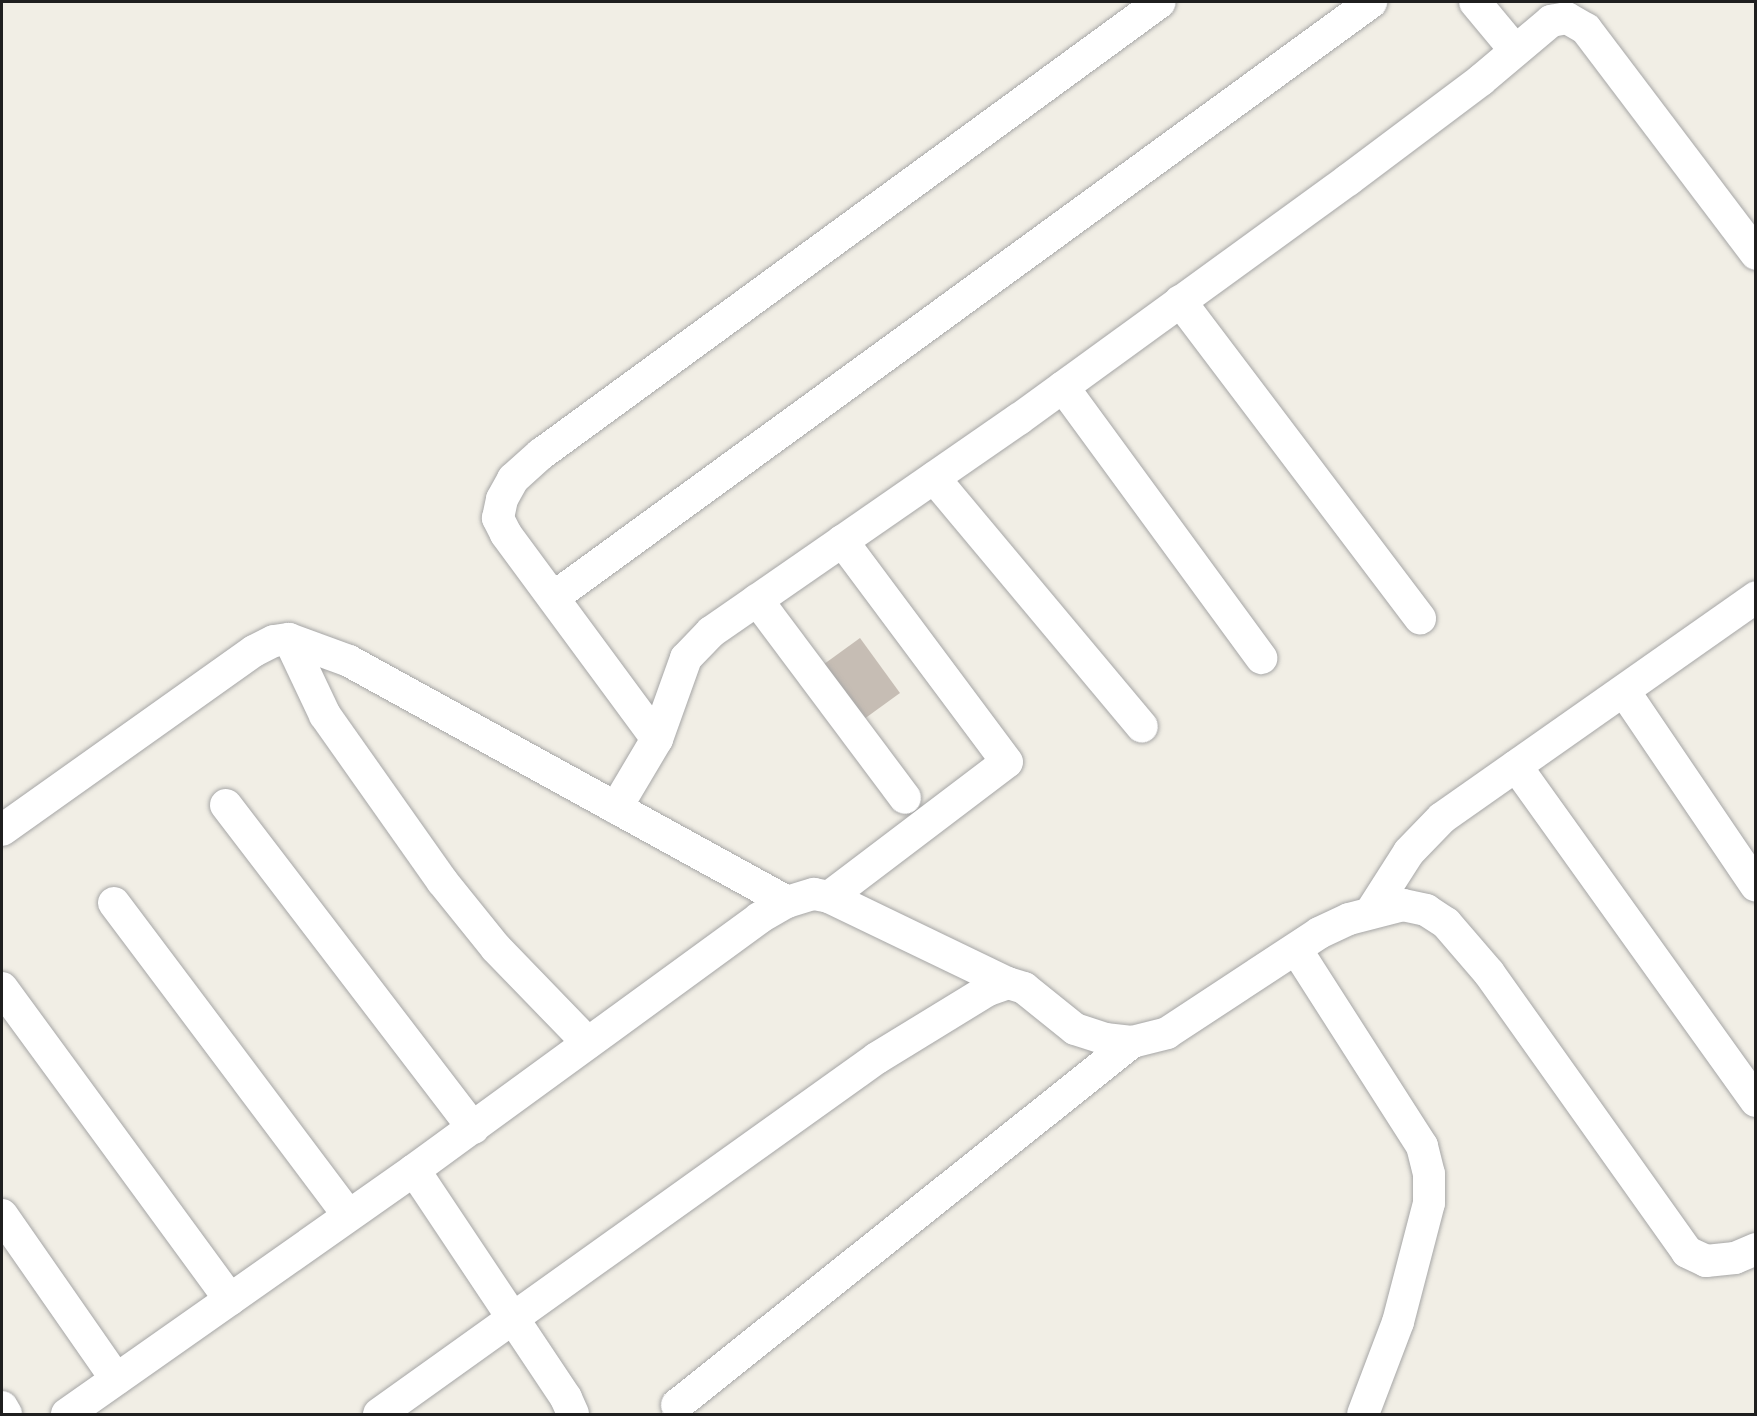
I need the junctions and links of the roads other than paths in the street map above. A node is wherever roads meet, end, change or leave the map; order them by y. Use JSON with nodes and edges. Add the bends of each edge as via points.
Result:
{"nodes":[{"id":1,"x":1160,"y":2,"type":"edge"},
{"id":2,"x":1371,"y":2,"type":"edge"},
{"id":3,"x":1475,"y":2,"type":"edge"},
{"id":4,"x":1515,"y":50,"type":"junction"},
{"id":5,"x":1755,"y":254,"type":"edge"},
{"id":6,"x":1180,"y":301,"type":"junction"},
{"id":7,"x":1063,"y":387,"type":"junction"},
{"id":8,"x":934,"y":478,"type":"junction"},
{"id":9,"x":842,"y":541,"type":"junction"},
{"id":10,"x":554,"y":597,"type":"junction"},
{"id":11,"x":757,"y":600,"type":"junction"},
{"id":12,"x":1751,"y":610,"type":"edge"},
{"id":13,"x":1420,"y":618,"type":"dead end"},
{"id":14,"x":289,"y":639,"type":"junction"},
{"id":15,"x":1261,"y":658,"type":"dead end"},
{"id":16,"x":1624,"y":691,"type":"junction"},
{"id":17,"x":1142,"y":727,"type":"dead end"},
{"id":18,"x":657,"y":739,"type":"junction"},
{"id":19,"x":1516,"y":766,"type":"junction"},
{"id":20,"x":905,"y":798,"type":"dead end"},
{"id":21,"x":226,"y":805,"type":"dead end"},
{"id":22,"x":616,"y":808,"type":"junction"},
{"id":23,"x":2,"y":830,"type":"edge"},
{"id":24,"x":1755,"y":886,"type":"edge"},
{"id":25,"x":829,"y":897,"type":"junction"},
{"id":26,"x":787,"y":902,"type":"junction"},
{"id":27,"x":114,"y":903,"type":"dead end"},
{"id":28,"x":1370,"y":913,"type":"junction"},
{"id":29,"x":1296,"y":949,"type":"junction"},
{"id":30,"x":1008,"y":983,"type":"junction"},
{"id":31,"x":2,"y":988,"type":"edge"},
{"id":32,"x":1132,"y":1042,"type":"junction"},
{"id":33,"x":588,"y":1043,"type":"junction"},
{"id":34,"x":1755,"y":1101,"type":"edge"},
{"id":35,"x":473,"y":1128,"type":"junction"},
{"id":36,"x":414,"y":1170,"type":"junction"},
{"id":37,"x":2,"y":1215,"type":"edge"},
{"id":38,"x":348,"y":1215,"type":"junction"},
{"id":39,"x":1755,"y":1249,"type":"edge"},
{"id":40,"x":230,"y":1299,"type":"junction"},
{"id":41,"x":510,"y":1317,"type":"junction"},
{"id":42,"x":116,"y":1378,"type":"junction"},
{"id":43,"x":677,"y":1405,"type":"dead end"},
{"id":44,"x":2,"y":1407,"type":"edge"},
{"id":45,"x":6,"y":1414,"type":"edge"},
{"id":46,"x":67,"y":1414,"type":"edge"},
{"id":47,"x":379,"y":1414,"type":"edge"},
{"id":48,"x":573,"y":1414,"type":"edge"},
{"id":49,"x":1363,"y":1414,"type":"edge"}],
"edges":[{"from":1,"to":10,"type":"street","via":[[513,479],[502,499],[498,518]]},
{"from":2,"to":10,"type":"street"},
{"from":3,"to":4,"type":"street"},
{"from":4,"to":5,"type":"street","via":[[1551,21],[1568,18],[1586,29]]},
{"from":4,"to":6,"type":"street","via":[[1348,180]]},
{"from":6,"to":7,"type":"street"},
{"from":6,"to":13,"type":"street"},
{"from":7,"to":8,"type":"street"},
{"from":7,"to":15,"type":"street"},
{"from":8,"to":9,"type":"street"},
{"from":8,"to":17,"type":"street"},
{"from":9,"to":11,"type":"street"},
{"from":9,"to":25,"type":"street","via":[[1007,762]]},
{"from":10,"to":18,"type":"street"},
{"from":11,"to":18,"type":"street","via":[[694,647],[677,680]]},
{"from":11,"to":20,"type":"street"},
{"from":12,"to":16,"type":"street"},
{"from":14,"to":22,"type":"street","via":[[349,661]]},
{"from":14,"to":23,"type":"street","via":[[254,651]]},
{"from":14,"to":33,"type":"street","via":[[326,715],[442,881],[496,948]]},
{"from":16,"to":19,"type":"street"},
{"from":16,"to":24,"type":"street"},
{"from":18,"to":22,"type":"street"},
{"from":19,"to":28,"type":"street","via":[[1442,818],[1409,852]]},
{"from":19,"to":34,"type":"street"},
{"from":21,"to":35,"type":"street"},
{"from":22,"to":26,"type":"street"},
{"from":25,"to":26,"type":"street","via":[[814,894]]},
{"from":25,"to":30,"type":"street"},
{"from":26,"to":33,"type":"street","via":[[759,918]]},
{"from":27,"to":38,"type":"street"},
{"from":28,"to":29,"type":"street","via":[[1349,919]]},
{"from":28,"to":39,"type":"street","via":[[1403,905],[1426,910],[1446,923],[1489,973],[1687,1252],[1706,1262],[1735,1258]]},
{"from":29,"to":32,"type":"street","via":[[1167,1033]]},
{"from":29,"to":49,"type":"street","via":[[1422,1146],[1429,1174],[1429,1203],[1398,1322]]},
{"from":30,"to":32,"type":"street","via":[[1038,997],[1075,1029],[1105,1039]]},
{"from":30,"to":41,"type":"street","via":[[920,1029]]},
{"from":31,"to":40,"type":"street"},
{"from":32,"to":43,"type":"street"},
{"from":33,"to":35,"type":"street"},
{"from":35,"to":36,"type":"street"},
{"from":36,"to":38,"type":"street"},
{"from":36,"to":41,"type":"street"},
{"from":37,"to":42,"type":"street"},
{"from":38,"to":40,"type":"street"},
{"from":40,"to":42,"type":"street"},
{"from":41,"to":47,"type":"street"},
{"from":41,"to":48,"type":"street"},
{"from":42,"to":46,"type":"street"},
{"from":44,"to":45,"type":"street"}]}
